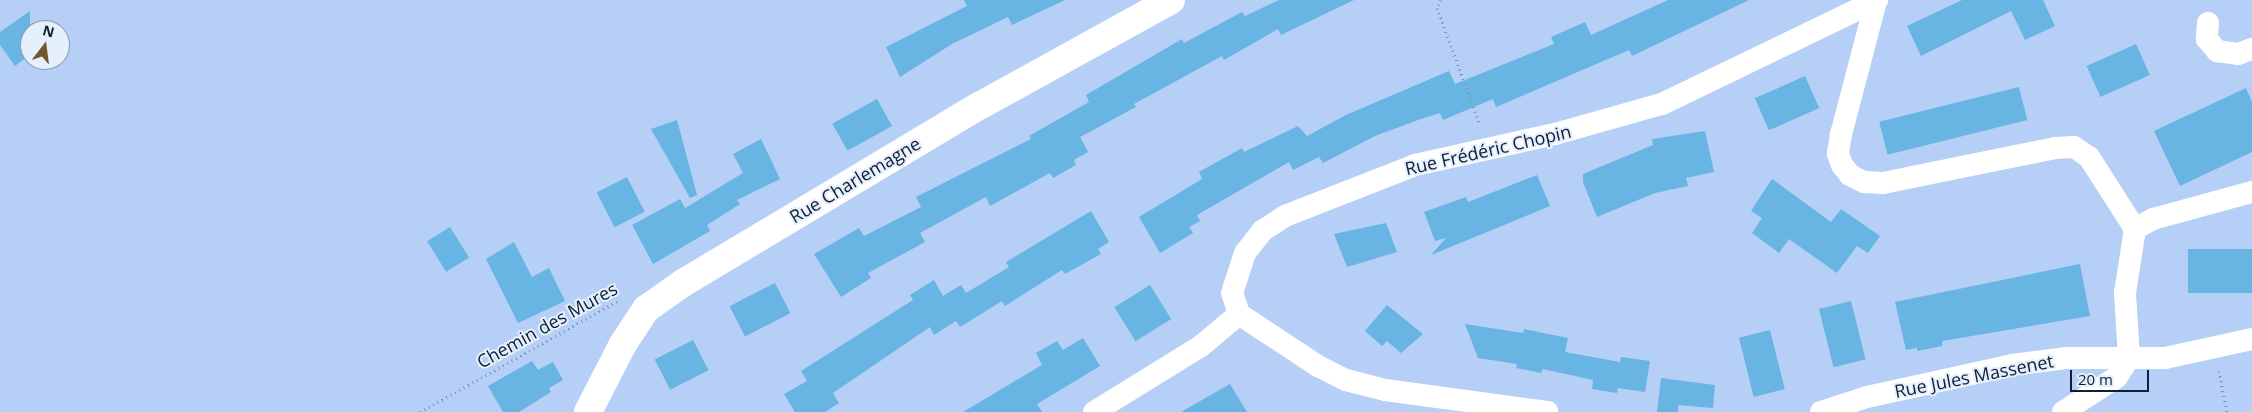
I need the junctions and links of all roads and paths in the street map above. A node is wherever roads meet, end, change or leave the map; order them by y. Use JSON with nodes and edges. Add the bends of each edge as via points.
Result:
{"nodes":[{"id":1,"x":1171,"y":0,"type":"edge"},
{"id":2,"x":1440,"y":0,"type":"edge"},
{"id":3,"x":1877,"y":0,"type":"edge"},
{"id":4,"x":2208,"y":23,"type":"dead end"},
{"id":5,"x":2252,"y":49,"type":"edge"},
{"id":6,"x":1488,"y":146,"type":"junction"},
{"id":7,"x":2252,"y":192,"type":"edge"},
{"id":8,"x":2135,"y":230,"type":"junction"},
{"id":9,"x":623,"y":298,"type":"dead end"},
{"id":10,"x":1239,"y":314,"type":"junction"},
{"id":11,"x":2252,"y":339,"type":"edge"},
{"id":12,"x":2215,"y":347,"type":"junction"},
{"id":13,"x":2129,"y":358,"type":"junction"},
{"id":14,"x":420,"y":412,"type":"edge"},
{"id":15,"x":588,"y":412,"type":"edge"},
{"id":16,"x":1094,"y":412,"type":"edge"},
{"id":17,"x":1548,"y":412,"type":"edge"},
{"id":18,"x":1820,"y":412,"type":"edge"},
{"id":19,"x":2063,"y":412,"type":"edge"},
{"id":20,"x":2227,"y":412,"type":"edge"}],
"edges":[{"from":1,"to":15,"type":"street","name":"Rue Charlemagne","via":[[981,105],[646,309],[623,344]]},
{"from":2,"to":6,"type":"path","via":[[1437,8]]},
{"from":3,"to":6,"type":"street","name":"Rue Frédéric Chopin","via":[[1662,104],[1555,134]]},
{"from":3,"to":8,"type":"street","via":[[1838,154],[1850,175],[1864,182],[1883,183],[2055,148],[2074,147],[2089,157]]},
{"from":4,"to":5,"type":"street","via":[[2207,39],[2217,51],[2238,54]]},
{"from":6,"to":10,"type":"street","name":"Rue Frédéric Chopin","via":[[1407,168],[1285,216],[1262,231],[1245,253],[1236,272],[1232,293]]},
{"from":7,"to":8,"type":"street","via":[[2154,219]]},
{"from":8,"to":13,"type":"street","via":[[2125,293]]},
{"from":9,"to":14,"type":"path","name":"Chemin des Mures"},
{"from":10,"to":16,"type":"street","via":[[1201,346]]},
{"from":10,"to":17,"type":"street","via":[[1318,366],[1346,380],[1385,390]]},
{"from":11,"to":12,"type":"street","name":"Rue Jules Massenet"},
{"from":12,"to":13,"type":"street","name":"Rue Jules Massenet","via":[[2165,358]]},
{"from":12,"to":20,"type":"path"},
{"from":13,"to":18,"type":"street","name":"Rue Jules Massenet","via":[[2066,358],[2012,365],[1867,397]]},
{"from":13,"to":19,"type":"street","via":[[2117,377]]}]}
